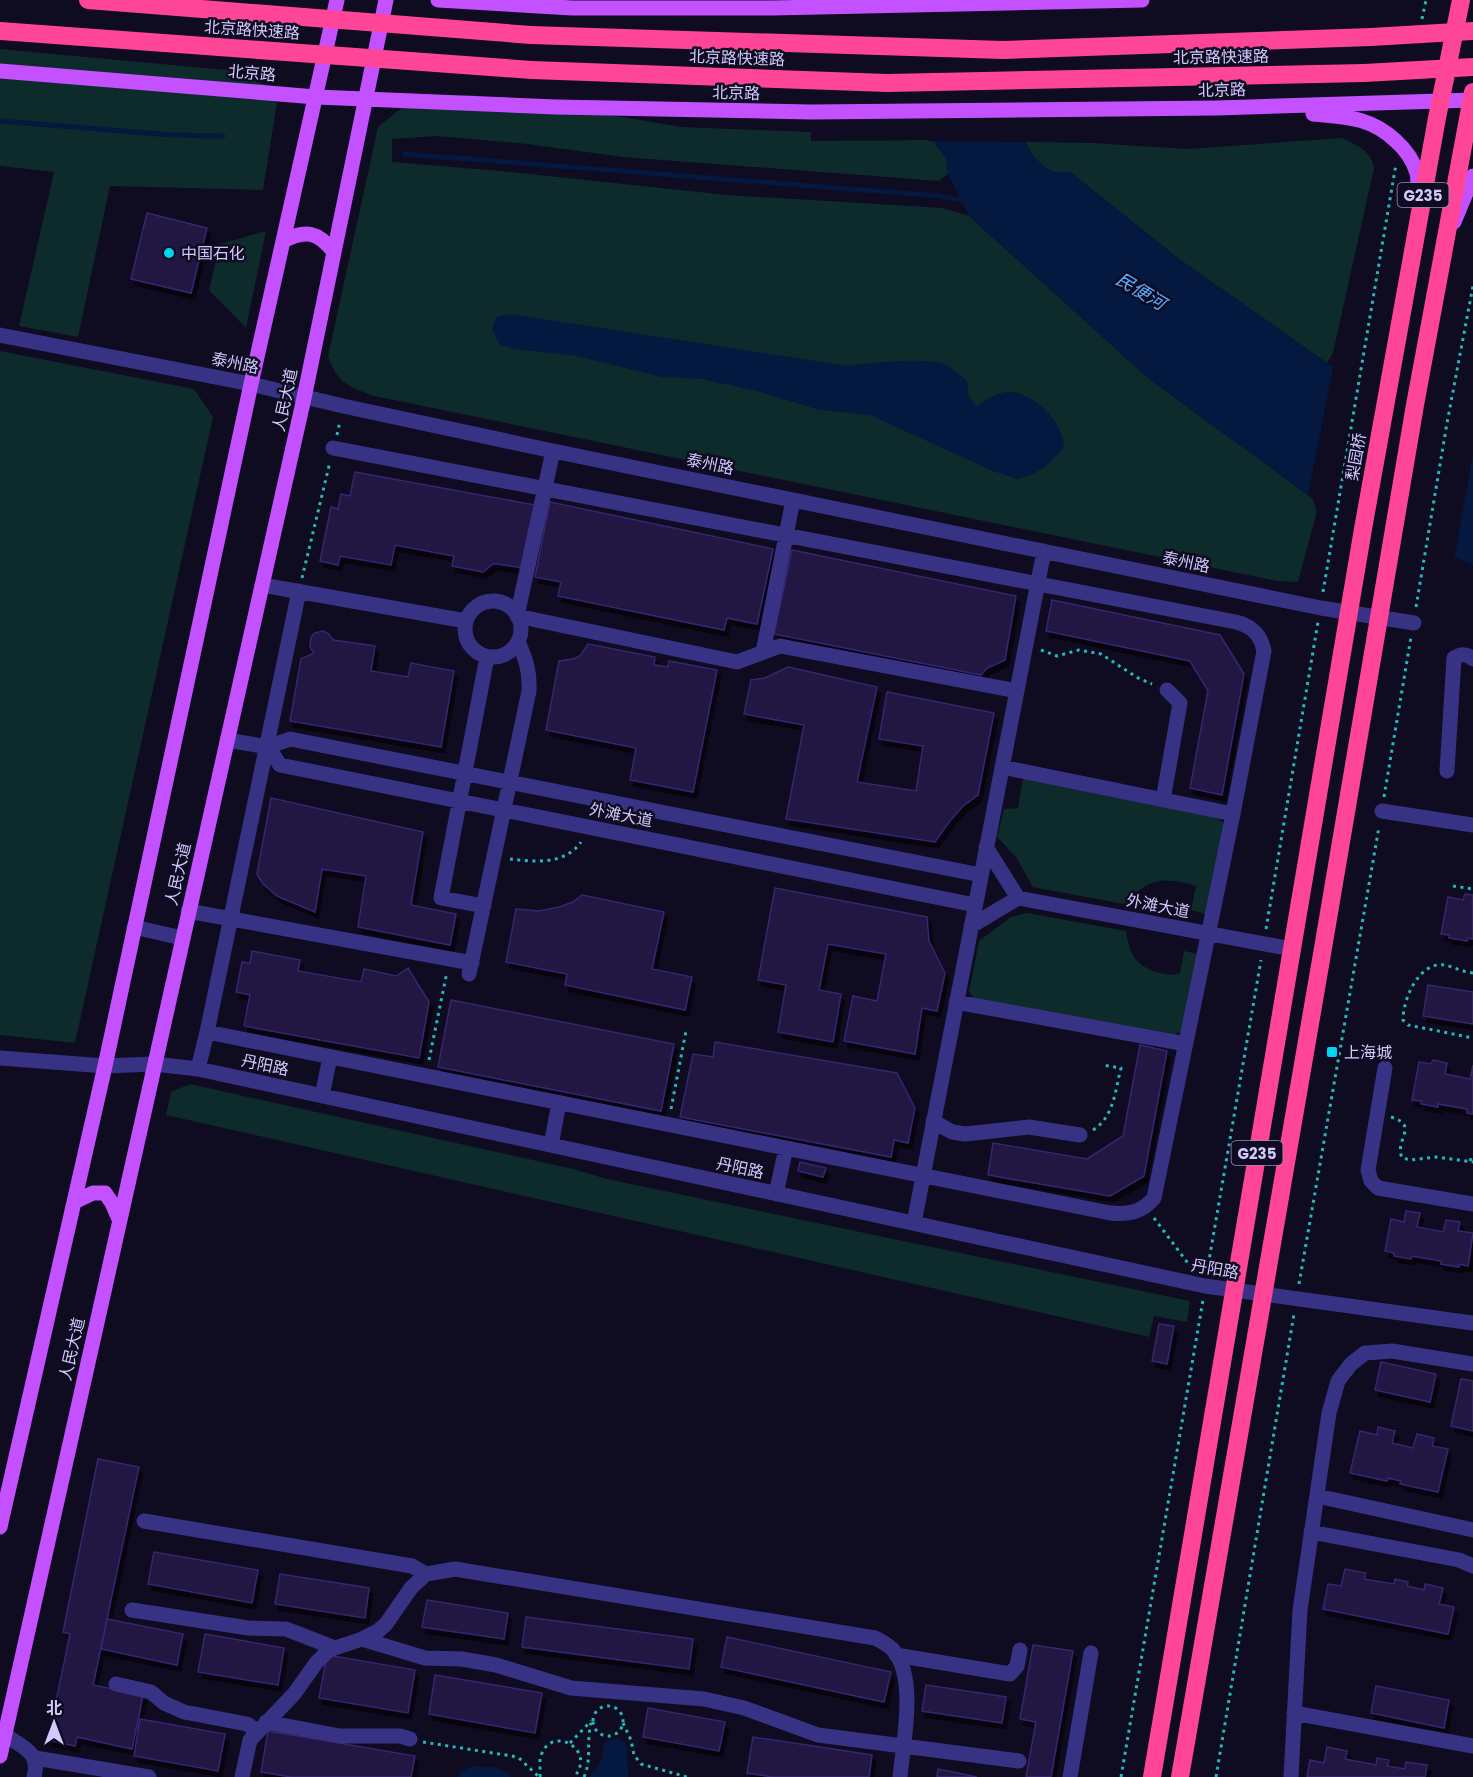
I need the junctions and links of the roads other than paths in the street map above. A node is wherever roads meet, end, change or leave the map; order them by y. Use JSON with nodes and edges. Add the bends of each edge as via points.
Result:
{"nodes":[{"id":1,"x":88,"y":0,"type":"edge"},
{"id":2,"x":337,"y":0,"type":"edge"},
{"id":3,"x":386,"y":0,"type":"edge"},
{"id":4,"x":438,"y":0,"type":"edge"},
{"id":5,"x":1142,"y":0,"type":"edge"},
{"id":6,"x":1461,"y":0,"type":"edge"},
{"id":7,"x":0,"y":31,"type":"edge"},
{"id":8,"x":1473,"y":31,"type":"edge"},
{"id":9,"x":1473,"y":67,"type":"edge"},
{"id":10,"x":0,"y":71,"type":"edge"},
{"id":11,"x":316,"y":97,"type":"junction"},
{"id":12,"x":1473,"y":98,"type":"edge"},
{"id":13,"x":366,"y":99,"type":"junction"},
{"id":14,"x":1441,"y":102,"type":"junction"},
{"id":15,"x":1217,"y":108,"type":"junction"},
{"id":16,"x":1473,"y":176,"type":"edge"},
{"id":17,"x":1417,"y":230,"type":"junction"},
{"id":18,"x":283,"y":241,"type":"junction"},
{"id":19,"x":1445,"y":241,"type":"junction"},
{"id":20,"x":334,"y":252,"type":"junction"},
{"id":21,"x":0,"y":335,"type":"edge"},
{"id":22,"x":251,"y":384,"type":"junction"},
{"id":23,"x":304,"y":398,"type":"junction"},
{"id":24,"x":333,"y":448,"type":"road end"},
{"id":25,"x":553,"y":451,"type":"junction"},
{"id":26,"x":544,"y":489,"type":"junction"},
{"id":27,"x":793,"y":500,"type":"junction"},
{"id":28,"x":786,"y":535,"type":"junction"},
{"id":29,"x":1044,"y":551,"type":"junction"},
{"id":30,"x":1037,"y":583,"type":"junction"},
{"id":31,"x":262,"y":585,"type":"junction"},
{"id":32,"x":299,"y":591,"type":"junction"},
{"id":33,"x":1350,"y":613,"type":"junction"},
{"id":34,"x":517,"y":616,"type":"junction"},
{"id":35,"x":1379,"y":617,"type":"junction"},
{"id":36,"x":466,"y":621,"type":"junction"},
{"id":37,"x":1414,"y":623,"type":"road end"},
{"id":38,"x":518,"y":642,"type":"junction"},
{"id":39,"x":763,"y":652,"type":"junction"},
{"id":40,"x":487,"y":657,"type":"junction"},
{"id":41,"x":1473,"y":659,"type":"edge"},
{"id":42,"x":1167,"y":690,"type":"road end"},
{"id":43,"x":1017,"y":691,"type":"junction"},
{"id":44,"x":227,"y":740,"type":"junction"},
{"id":45,"x":268,"y":747,"type":"junction"},
{"id":46,"x":1002,"y":767,"type":"junction"},
{"id":47,"x":1447,"y":771,"type":"dead end"},
{"id":48,"x":465,"y":774,"type":"junction"},
{"id":49,"x":510,"y":782,"type":"junction"},
{"id":50,"x":1163,"y":800,"type":"junction"},
{"id":51,"x":459,"y":801,"type":"junction"},
{"id":52,"x":504,"y":810,"type":"junction"},
{"id":53,"x":1382,"y":811,"type":"road end"},
{"id":54,"x":1233,"y":814,"type":"junction"},
{"id":55,"x":1473,"y":825,"type":"edge"},
{"id":56,"x":986,"y":848,"type":"junction"},
{"id":57,"x":981,"y":875,"type":"junction"},
{"id":58,"x":1018,"y":898,"type":"junction"},
{"id":59,"x":975,"y":905,"type":"junction"},
{"id":60,"x":484,"y":906,"type":"junction"},
{"id":61,"x":188,"y":910,"type":"junction"},
{"id":62,"x":231,"y":918,"type":"junction"},
{"id":63,"x":971,"y":926,"type":"junction"},
{"id":64,"x":134,"y":927,"type":"junction"},
{"id":65,"x":1209,"y":934,"type":"junction"},
{"id":66,"x":182,"y":938,"type":"junction"},
{"id":67,"x":1292,"y":949,"type":"junction"},
{"id":68,"x":956,"y":1002,"type":"junction"},
{"id":69,"x":207,"y":1032,"type":"junction"},
{"id":70,"x":1186,"y":1044,"type":"junction"},
{"id":71,"x":330,"y":1057,"type":"junction"},
{"id":72,"x":0,"y":1058,"type":"edge"},
{"id":73,"x":154,"y":1064,"type":"junction"},
{"id":74,"x":105,"y":1066,"type":"junction"},
{"id":75,"x":1385,"y":1068,"type":"dead end"},
{"id":76,"x":198,"y":1069,"type":"junction"},
{"id":77,"x":322,"y":1096,"type":"junction"},
{"id":78,"x":559,"y":1102,"type":"junction"},
{"id":79,"x":933,"y":1121,"type":"junction"},
{"id":80,"x":1080,"y":1135,"type":"road end"},
{"id":81,"x":551,"y":1145,"type":"junction"},
{"id":82,"x":786,"y":1148,"type":"junction"},
{"id":83,"x":923,"y":1175,"type":"junction"},
{"id":84,"x":776,"y":1194,"type":"junction"},
{"id":85,"x":74,"y":1202,"type":"junction"},
{"id":86,"x":1473,"y":1204,"type":"edge"},
{"id":87,"x":119,"y":1219,"type":"junction"},
{"id":88,"x":914,"y":1223,"type":"junction"},
{"id":89,"x":1233,"y":1290,"type":"junction"},
{"id":90,"x":1262,"y":1295,"type":"junction"},
{"id":91,"x":1473,"y":1323,"type":"edge"},
{"id":92,"x":1473,"y":1364,"type":"edge"},
{"id":93,"x":1317,"y":1496,"type":"junction"},
{"id":94,"x":144,"y":1521,"type":"dead end"},
{"id":95,"x":0,"y":1527,"type":"edge"},
{"id":96,"x":1473,"y":1530,"type":"edge"},
{"id":97,"x":1311,"y":1532,"type":"junction"},
{"id":98,"x":1473,"y":1566,"type":"edge"},
{"id":99,"x":426,"y":1574,"type":"junction"},
{"id":100,"x":132,"y":1610,"type":"dead end"},
{"id":101,"x":362,"y":1639,"type":"junction"},
{"id":102,"x":335,"y":1648,"type":"junction"},
{"id":103,"x":1020,"y":1650,"type":"dead end"},
{"id":104,"x":1091,"y":1653,"type":"dead end"},
{"id":105,"x":896,"y":1655,"type":"junction"},
{"id":106,"x":116,"y":1684,"type":"dead end"},
{"id":107,"x":1294,"y":1713,"type":"junction"},
{"id":108,"x":261,"y":1727,"type":"junction"},
{"id":109,"x":4,"y":1735,"type":"junction"},
{"id":110,"x":410,"y":1739,"type":"road end"},
{"id":111,"x":903,"y":1745,"type":"junction"},
{"id":112,"x":1473,"y":1746,"type":"edge"},
{"id":113,"x":0,"y":1756,"type":"edge"},
{"id":114,"x":35,"y":1758,"type":"junction"},
{"id":115,"x":1019,"y":1761,"type":"dead end"},
{"id":116,"x":34,"y":1777,"type":"edge"},
{"id":117,"x":148,"y":1777,"type":"edge"},
{"id":118,"x":242,"y":1777,"type":"edge"},
{"id":119,"x":900,"y":1777,"type":"edge"},
{"id":120,"x":1070,"y":1777,"type":"edge"},
{"id":121,"x":1152,"y":1777,"type":"edge"},
{"id":122,"x":1180,"y":1777,"type":"edge"},
{"id":123,"x":1291,"y":1777,"type":"edge"}],
"edges":[{"from":1,"to":8,"type":"highway","name":"北京路快速路","bridge":true,"via":[[531,35],[947,49]]},
{"from":2,"to":11,"type":"main road","name":"人民大道"},
{"from":3,"to":13,"type":"main road","name":"人民大道"},
{"from":4,"to":5,"type":"main road","via":[[572,8],[773,8]]},
{"from":6,"to":14,"type":"highway","number":"G235"},
{"from":7,"to":9,"type":"highway","name":"北京路快速路","bridge":true,"via":[[532,70],[887,83],[1364,73]]},
{"from":10,"to":11,"type":"main road","name":"北京路"},
{"from":11,"to":13,"type":"main road","name":"北京路"},
{"from":11,"to":18,"type":"main road","name":"人民大道"},
{"from":12,"to":14,"type":"main road","name":"北京路"},
{"from":12,"to":19,"type":"highway","number":"G235"},
{"from":13,"to":15,"type":"main road","name":"北京路","via":[[812,112]]},
{"from":13,"to":20,"type":"main road","name":"人民大道"},
{"from":14,"to":15,"type":"main road","name":"北京路"},
{"from":14,"to":17,"type":"highway","number":"G235"},
{"from":15,"to":17,"type":"main road","via":[[1338,116],[1372,123],[1384,130],[1407,152],[1418,175]]},
{"from":16,"to":19,"type":"main road"},
{"from":17,"to":33,"type":"highway","name":"梨园桥","number":"G235"},
{"from":18,"to":20,"type":"main road","via":[[297,234],[312,234],[323,239]]},
{"from":18,"to":22,"type":"main road","name":"人民大道"},
{"from":19,"to":35,"type":"highway","number":"G235"},
{"from":20,"to":23,"type":"main road","name":"人民大道"},
{"from":21,"to":22,"type":"street","name":"泰州路"},
{"from":22,"to":23,"type":"street","name":"泰州路"},
{"from":22,"to":64,"type":"main road","name":"人民大道"},
{"from":23,"to":25,"type":"street","name":"泰州路"},
{"from":23,"to":31,"type":"main road","name":"人民大道"},
{"from":24,"to":26,"type":"street"},
{"from":25,"to":26,"type":"street"},
{"from":25,"to":27,"type":"street","name":"泰州路"},
{"from":26,"to":28,"type":"street"},
{"from":26,"to":34,"type":"street"},
{"from":27,"to":28,"type":"street"},
{"from":27,"to":29,"type":"street","name":"泰州路"},
{"from":28,"to":30,"type":"street"},
{"from":28,"to":39,"type":"street"},
{"from":29,"to":30,"type":"street"},
{"from":29,"to":33,"type":"street","name":"泰州路"},
{"from":30,"to":43,"type":"street"},
{"from":30,"to":54,"type":"street","via":[[1236,622],[1246,625],[1262,640],[1264,651]]},
{"from":31,"to":32,"type":"street"},
{"from":31,"to":44,"type":"main road","name":"人民大道"},
{"from":32,"to":36,"type":"street"},
{"from":32,"to":45,"type":"street"},
{"from":33,"to":35,"type":"street","name":"泰州路"},
{"from":33,"to":67,"type":"highway","number":"G235"},
{"from":34,"to":36,"type":"street","via":[[504,604],[486,602],[470,612]]},
{"from":34,"to":38,"type":"street"},
{"from":34,"to":39,"type":"street","via":[[737,662]]},
{"from":35,"to":37,"type":"street","name":"泰州路"},
{"from":35,"to":90,"type":"highway","number":"G235"},
{"from":36,"to":40,"type":"street","via":[[464,630],[471,648]]},
{"from":38,"to":40,"type":"street","via":[[505,654]]},
{"from":38,"to":49,"type":"street","via":[[530,674]]},
{"from":39,"to":43,"type":"street","via":[[780,646]]},
{"from":40,"to":48,"type":"street"},
{"from":41,"to":47,"type":"street","via":[[1465,654],[1454,658]]},
{"from":42,"to":50,"type":"street","via":[[1180,702]]},
{"from":43,"to":46,"type":"street"},
{"from":44,"to":45,"type":"street","name":"外滩大道"},
{"from":44,"to":61,"type":"main road","name":"人民大道"},
{"from":45,"to":48,"type":"street","name":"外滩大道","via":[[290,739]]},
{"from":45,"to":51,"type":"street","name":"外滩大道","via":[[280,765]]},
{"from":45,"to":62,"type":"street"},
{"from":46,"to":50,"type":"street"},
{"from":46,"to":56,"type":"street"},
{"from":48,"to":49,"type":"street","name":"外滩大道"},
{"from":48,"to":51,"type":"street"},
{"from":49,"to":52,"type":"street"},
{"from":49,"to":57,"type":"street","name":"外滩大道"},
{"from":50,"to":54,"type":"street"},
{"from":51,"to":52,"type":"street","name":"外滩大道"},
{"from":51,"to":60,"type":"street","via":[[441,898]]},
{"from":52,"to":59,"type":"street","name":"外滩大道"},
{"from":52,"to":60,"type":"street"},
{"from":53,"to":55,"type":"street"},
{"from":54,"to":65,"type":"street"},
{"from":56,"to":57,"type":"street"},
{"from":56,"to":58,"type":"street"},
{"from":57,"to":59,"type":"street"},
{"from":58,"to":63,"type":"street"},
{"from":58,"to":65,"type":"street","name":"外滩大道"},
{"from":59,"to":63,"type":"street"},
{"from":60,"to":62,"type":"street","via":[[470,968],[450,959]]},
{"from":61,"to":62,"type":"street"},
{"from":61,"to":66,"type":"main road","name":"人民大道"},
{"from":62,"to":69,"type":"street"},
{"from":63,"to":68,"type":"street"},
{"from":64,"to":66,"type":"street"},
{"from":64,"to":74,"type":"main road","name":"人民大道"},
{"from":65,"to":67,"type":"street","name":"外滩大道"},
{"from":65,"to":70,"type":"street"},
{"from":66,"to":73,"type":"main road","name":"人民大道"},
{"from":67,"to":89,"type":"highway","number":"G235"},
{"from":68,"to":70,"type":"street"},
{"from":68,"to":79,"type":"street"},
{"from":69,"to":71,"type":"street"},
{"from":69,"to":76,"type":"street"},
{"from":70,"to":83,"type":"street","via":[[1154,1198],[1146,1207],[1126,1214],[1110,1213]]},
{"from":71,"to":77,"type":"street"},
{"from":71,"to":78,"type":"street"},
{"from":72,"to":74,"type":"street","name":"丹阳路"},
{"from":73,"to":74,"type":"street","name":"丹阳路"},
{"from":73,"to":76,"type":"street","name":"丹阳路"},
{"from":73,"to":87,"type":"main road","name":"人民大道"},
{"from":74,"to":85,"type":"main road","name":"人民大道"},
{"from":75,"to":86,"type":"street","via":[[1368,1170],[1371,1180],[1378,1188]]},
{"from":76,"to":77,"type":"street","name":"丹阳路"},
{"from":77,"to":81,"type":"street","name":"丹阳路"},
{"from":78,"to":81,"type":"street"},
{"from":78,"to":82,"type":"street"},
{"from":79,"to":80,"type":"street","via":[[952,1132],[965,1134],[1029,1127]]},
{"from":79,"to":83,"type":"street"},
{"from":81,"to":84,"type":"street","name":"丹阳路"},
{"from":82,"to":83,"type":"street"},
{"from":82,"to":84,"type":"street"},
{"from":83,"to":88,"type":"street"},
{"from":84,"to":88,"type":"street","name":"丹阳路"},
{"from":85,"to":87,"type":"main road","via":[[93,1193],[105,1193]]},
{"from":85,"to":95,"type":"main road","name":"人民大道"},
{"from":87,"to":109,"type":"main road","name":"人民大道"},
{"from":88,"to":89,"type":"street","name":"丹阳路"},
{"from":89,"to":90,"type":"street","name":"丹阳路"},
{"from":89,"to":121,"type":"highway","number":"G235"},
{"from":90,"to":91,"type":"street","name":"丹阳路"},
{"from":90,"to":122,"type":"highway","number":"G235"},
{"from":92,"to":93,"type":"street","via":[[1392,1351],[1365,1353],[1351,1364],[1338,1381],[1329,1413]]},
{"from":93,"to":96,"type":"street"},
{"from":93,"to":97,"type":"street"},
{"from":94,"to":99,"type":"street","via":[[412,1566]]},
{"from":97,"to":98,"type":"street"},
{"from":97,"to":107,"type":"street","via":[[1300,1610]]},
{"from":99,"to":101,"type":"street","via":[[386,1624]]},
{"from":99,"to":105,"type":"street","via":[[455,1569],[875,1638]]},
{"from":100,"to":102,"type":"street","via":[[248,1628],[286,1629]]},
{"from":101,"to":102,"type":"street"},
{"from":101,"to":111,"type":"street","via":[[425,1658],[496,1665],[571,1688],[704,1699],[744,1708],[818,1735]]},
{"from":102,"to":108,"type":"street","via":[[316,1663],[294,1694]]},
{"from":103,"to":105,"type":"street","via":[[1017,1666],[1010,1674]]},
{"from":104,"to":120,"type":"street"},
{"from":105,"to":111,"type":"street","via":[[908,1693]]},
{"from":106,"to":108,"type":"street","via":[[151,1692],[184,1712]]},
{"from":107,"to":112,"type":"street"},
{"from":107,"to":123,"type":"street"},
{"from":108,"to":110,"type":"street"},
{"from":108,"to":118,"type":"street","via":[[250,1740]]},
{"from":109,"to":113,"type":"main road","name":"人民大道"},
{"from":109,"to":114,"type":"street"},
{"from":111,"to":115,"type":"street"},
{"from":111,"to":119,"type":"street"},
{"from":114,"to":116,"type":"street"},
{"from":114,"to":117,"type":"street"}]}
